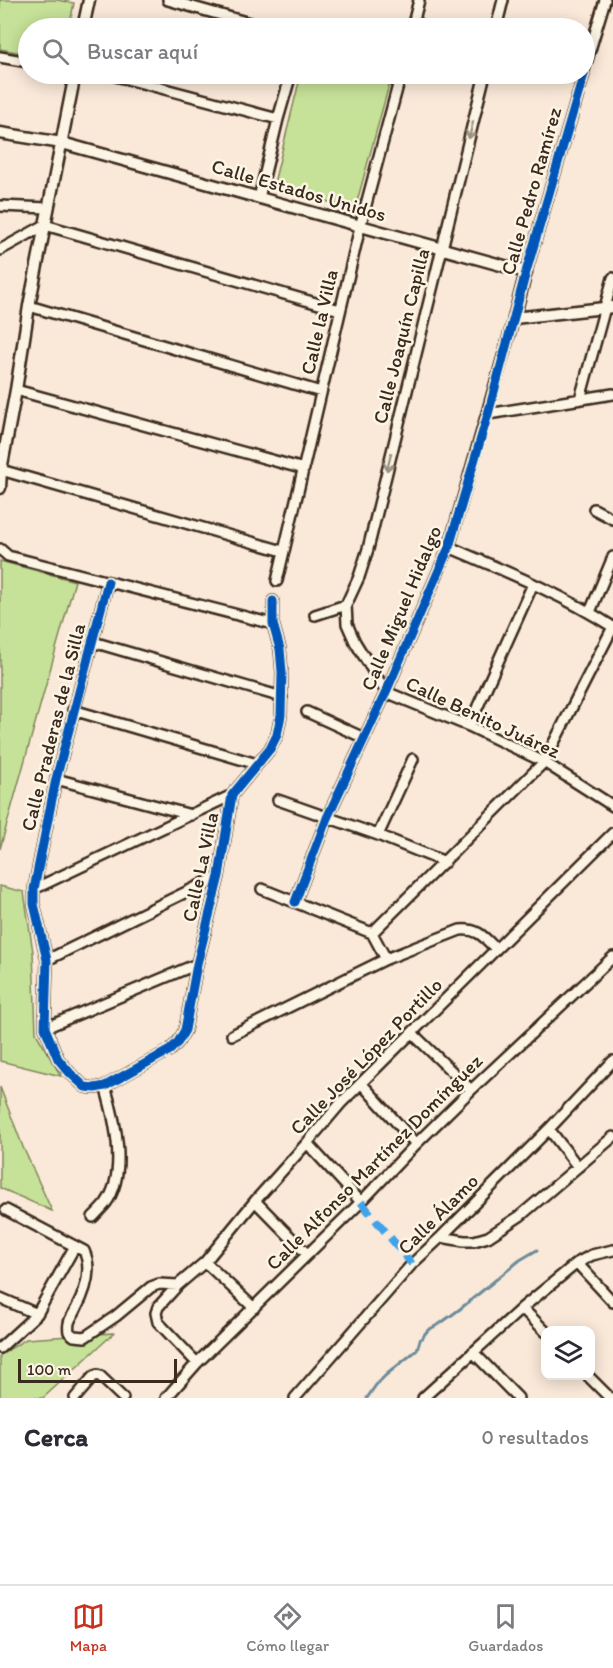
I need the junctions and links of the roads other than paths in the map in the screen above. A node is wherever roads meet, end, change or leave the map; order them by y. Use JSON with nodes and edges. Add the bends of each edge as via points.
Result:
{"nodes":[{"id":1,"x":88,"y":0,"type":"edge"},
{"id":2,"x":168,"y":0,"type":"edge"},
{"id":3,"x":419,"y":0,"type":"edge"},
{"id":4,"x":504,"y":0,"type":"edge"},
{"id":5,"x":605,"y":0,"type":"edge"},
{"id":6,"x":85,"y":18,"type":"edge"},
{"id":7,"x":232,"y":18,"type":"edge"},
{"id":8,"x":414,"y":18,"type":"edge"},
{"id":9,"x":499,"y":18,"type":"edge"},
{"id":10,"x":595,"y":34,"type":"edge"},
{"id":11,"x":0,"y":57,"type":"edge"},
{"id":12,"x":18,"y":60,"type":"edge"},
{"id":13,"x":73,"y":84,"type":"edge"},
{"id":14,"x":146,"y":84,"type":"edge"},
{"id":15,"x":288,"y":84,"type":"edge"},
{"id":16,"x":397,"y":84,"type":"edge"},
{"id":17,"x":482,"y":84,"type":"edge"},
{"id":18,"x":581,"y":84,"type":"edge"},
{"id":19,"x":278,"y":119,"type":"junction"},
{"id":20,"x":0,"y":133,"type":"edge"},
{"id":21,"x":62,"y":143,"type":"junction"},
{"id":22,"x":259,"y":198,"type":"junction"},
{"id":23,"x":0,"y":206,"type":"edge"},
{"id":24,"x":48,"y":208,"type":"junction"},
{"id":25,"x":45,"y":225,"type":"junction"},
{"id":26,"x":360,"y":227,"type":"junction"},
{"id":27,"x":441,"y":247,"type":"junction"},
{"id":28,"x":0,"y":250,"type":"edge"},
{"id":29,"x":526,"y":272,"type":"junction"},
{"id":30,"x":613,"y":278,"type":"edge"},
{"id":31,"x":29,"y":306,"type":"junction"},
{"id":32,"x":609,"y":308,"type":"edge"},
{"id":33,"x":340,"y":310,"type":"junction"},
{"id":34,"x":514,"y":318,"type":"junction"},
{"id":35,"x":16,"y":390,"type":"junction"},
{"id":36,"x":321,"y":392,"type":"junction"},
{"id":37,"x":613,"y":394,"type":"edge"},
{"id":38,"x":580,"y":399,"type":"junction"},
{"id":39,"x":488,"y":414,"type":"junction"},
{"id":40,"x":304,"y":468,"type":"junction"},
{"id":41,"x":1,"y":470,"type":"edge"},
{"id":42,"x":0,"y":488,"type":"edge"},
{"id":43,"x":594,"y":509,"type":"dead end"},
{"id":44,"x":613,"y":519,"type":"edge"},
{"id":45,"x":449,"y":547,"type":"junction"},
{"id":46,"x":0,"y":549,"type":"edge"},
{"id":47,"x":283,"y":551,"type":"junction"},
{"id":48,"x":613,"y":557,"type":"edge"},
{"id":49,"x":277,"y":581,"type":"dead end"},
{"id":50,"x":108,"y":582,"type":"junction"},
{"id":51,"x":533,"y":584,"type":"junction"},
{"id":52,"x":273,"y":601,"type":"dead end"},
{"id":53,"x":346,"y":605,"type":"junction"},
{"id":54,"x":590,"y":612,"type":"junction"},
{"id":55,"x":315,"y":615,"type":"dead end"},
{"id":56,"x":273,"y":624,"type":"junction"},
{"id":57,"x":613,"y":627,"type":"edge"},
{"id":58,"x":93,"y":642,"type":"junction"},
{"id":59,"x":386,"y":692,"type":"junction"},
{"id":60,"x":282,"y":697,"type":"junction"},
{"id":61,"x":73,"y":710,"type":"junction"},
{"id":62,"x":306,"y":712,"type":"dead end"},
{"id":63,"x":469,"y":726,"type":"junction"},
{"id":64,"x":364,"y":738,"type":"junction"},
{"id":65,"x":412,"y":759,"type":"dead end"},
{"id":66,"x":544,"y":762,"type":"junction"},
{"id":67,"x":257,"y":764,"type":"junction"},
{"id":68,"x":56,"y":779,"type":"junction"},
{"id":69,"x":232,"y":795,"type":"junction"},
{"id":70,"x":278,"y":800,"type":"dead end"},
{"id":71,"x":613,"y":806,"type":"edge"},
{"id":72,"x":191,"y":815,"type":"junction"},
{"id":73,"x":327,"y":818,"type":"junction"},
{"id":74,"x":613,"y":833,"type":"edge"},
{"id":75,"x":378,"y":835,"type":"junction"},
{"id":76,"x":445,"y":862,"type":"junction"},
{"id":77,"x":219,"y":876,"type":"junction"},
{"id":78,"x":34,"y":889,"type":"junction"},
{"id":79,"x":262,"y":889,"type":"dead end"},
{"id":80,"x":295,"y":902,"type":"junction"},
{"id":81,"x":372,"y":933,"type":"junction"},
{"id":82,"x":496,"y":949,"type":"junction"},
{"id":83,"x":613,"y":957,"type":"edge"},
{"id":84,"x":386,"y":959,"type":"junction"},
{"id":85,"x":47,"y":960,"type":"junction"},
{"id":86,"x":197,"y":964,"type":"junction"},
{"id":87,"x":45,"y":1028,"type":"junction"},
{"id":88,"x":412,"y":1033,"type":"junction"},
{"id":89,"x":232,"y":1035,"type":"dead end"},
{"id":90,"x":613,"y":1061,"type":"edge"},
{"id":91,"x":604,"y":1070,"type":"junction"},
{"id":92,"x":613,"y":1076,"type":"edge"},
{"id":93,"x":361,"y":1083,"type":"junction"},
{"id":94,"x":105,"y":1086,"type":"junction"},
{"id":95,"x":471,"y":1090,"type":"junction"},
{"id":96,"x":549,"y":1129,"type":"junction"},
{"id":97,"x":613,"y":1137,"type":"edge"},
{"id":98,"x":308,"y":1143,"type":"junction"},
{"id":99,"x":416,"y":1144,"type":"junction"},
{"id":100,"x":578,"y":1167,"type":"junction"},
{"id":101,"x":255,"y":1201,"type":"junction"},
{"id":102,"x":361,"y":1202,"type":"junction"},
{"id":103,"x":6,"y":1210,"type":"dead end"},
{"id":104,"x":93,"y":1217,"type":"dead end"},
{"id":105,"x":441,"y":1237,"type":"junction"},
{"id":106,"x":75,"y":1246,"type":"junction"},
{"id":107,"x":613,"y":1250,"type":"edge"},
{"id":108,"x":308,"y":1254,"type":"junction"},
{"id":109,"x":206,"y":1262,"type":"junction"},
{"id":110,"x":577,"y":1263,"type":"junction"},
{"id":111,"x":178,"y":1285,"type":"junction"},
{"id":112,"x":0,"y":1298,"type":"edge"},
{"id":113,"x":613,"y":1302,"type":"edge"},
{"id":114,"x":254,"y":1308,"type":"junction"},
{"id":115,"x":522,"y":1308,"type":"junction"},
{"id":116,"x":37,"y":1314,"type":"junction"},
{"id":117,"x":541,"y":1327,"type":"edge"},
{"id":118,"x":0,"y":1348,"type":"edge"},
{"id":119,"x":473,"y":1352,"type":"junction"},
{"id":120,"x":197,"y":1363,"type":"junction"},
{"id":121,"x":592,"y":1380,"type":"edge"},
{"id":122,"x":75,"y":1398,"type":"edge"},
{"id":123,"x":123,"y":1398,"type":"edge"},
{"id":124,"x":168,"y":1398,"type":"edge"},
{"id":125,"x":295,"y":1398,"type":"edge"},
{"id":126,"x":423,"y":1398,"type":"edge"},
{"id":127,"x":518,"y":1398,"type":"edge"},
{"id":128,"x":610,"y":1398,"type":"edge"}],
"edges":[{"from":1,"to":6,"type":"street"},
{"from":2,"to":7,"type":"street"},
{"from":3,"to":8,"type":"street"},
{"from":4,"to":9,"type":"street"},
{"from":5,"to":10,"type":"street","name":"Calle Pedro Ramírez"},
{"from":11,"to":12,"type":"street"},
{"from":13,"to":21,"type":"street"},
{"from":14,"to":19,"type":"street"},
{"from":15,"to":19,"type":"street"},
{"from":16,"to":26,"type":"street","name":"Calle la Villa"},
{"from":17,"to":27,"type":"street","name":"Calle Joaquín Capilla","one_way":true},
{"from":18,"to":29,"type":"street","name":"Calle Pedro Ramírez"},
{"from":19,"to":22,"type":"street"},
{"from":20,"to":21,"type":"street","name":"Calle Estados Unidos"},
{"from":21,"to":22,"type":"street","name":"Calle Estados Unidos"},
{"from":21,"to":24,"type":"street"},
{"from":22,"to":26,"type":"street","name":"Calle Estados Unidos"},
{"from":23,"to":24,"type":"street"},
{"from":24,"to":25,"type":"street"},
{"from":25,"to":28,"type":"street"},
{"from":25,"to":31,"type":"street"},
{"from":25,"to":33,"type":"street"},
{"from":26,"to":27,"type":"street","name":"Calle Estados Unidos"},
{"from":26,"to":33,"type":"street","name":"Calle la Villa"},
{"from":27,"to":29,"type":"street","name":"Calle Estados Unidos"},
{"from":27,"to":53,"type":"street","name":"Calle Joaquín Capilla","one_way":true,"via":[[368,549]]},
{"from":29,"to":34,"type":"street","name":"Calle Pedro Ramírez"},
{"from":30,"to":32,"type":"street"},
{"from":31,"to":35,"type":"street"},
{"from":31,"to":36,"type":"street"},
{"from":32,"to":34,"type":"street"},
{"from":32,"to":38,"type":"street"},
{"from":33,"to":36,"type":"street","name":"Calle la Villa"},
{"from":34,"to":39,"type":"street","name":"Calle Miguel Hidalgo"},
{"from":35,"to":40,"type":"street"},
{"from":35,"to":41,"type":"street"},
{"from":36,"to":40,"type":"street","name":"Calle la Villa"},
{"from":37,"to":38,"type":"street"},
{"from":38,"to":39,"type":"street"},
{"from":39,"to":45,"type":"street","name":"Calle Miguel Hidalgo"},
{"from":40,"to":47,"type":"street","name":"Calle la Villa"},
{"from":41,"to":42,"type":"street"},
{"from":41,"to":47,"type":"street"},
{"from":43,"to":44,"type":"street"},
{"from":45,"to":51,"type":"street"},
{"from":45,"to":59,"type":"street","name":"Calle Miguel Hidalgo"},
{"from":46,"to":50,"type":"street","via":[[8,556]]},
{"from":47,"to":49,"type":"street","name":"Calle la Villa"},
{"from":48,"to":54,"type":"street"},
{"from":50,"to":56,"type":"street"},
{"from":50,"to":58,"type":"street","name":"Calle Praderas de la Silla"},
{"from":51,"to":54,"type":"street"},
{"from":51,"to":63,"type":"street"},
{"from":52,"to":56,"type":"street","name":"Calle La Villa"},
{"from":53,"to":55,"type":"street"},
{"from":53,"to":59,"type":"street","name":"Calle Benito Juárez","via":[[347,624],[355,642]]},
{"from":54,"to":57,"type":"street"},
{"from":56,"to":60,"type":"street","name":"Calle La Villa","via":[[280,649]]},
{"from":57,"to":66,"type":"street"},
{"from":58,"to":60,"type":"street"},
{"from":58,"to":61,"type":"street","name":"Calle Praderas de la Silla"},
{"from":59,"to":63,"type":"street","name":"Calle Benito Juárez"},
{"from":59,"to":64,"type":"street","name":"Calle Miguel Hidalgo"},
{"from":60,"to":67,"type":"street","name":"Calle La Villa","via":[[277,735]]},
{"from":61,"to":67,"type":"street"},
{"from":61,"to":68,"type":"street","name":"Calle Praderas de la Silla"},
{"from":62,"to":64,"type":"street"},
{"from":63,"to":66,"type":"street","name":"Calle Benito Juárez"},
{"from":64,"to":73,"type":"street","name":"Calle Miguel Hidalgo"},
{"from":65,"to":75,"type":"street"},
{"from":66,"to":71,"type":"street","name":"Calle Benito Juárez"},
{"from":66,"to":76,"type":"street"},
{"from":67,"to":69,"type":"street","name":"Calle La Villa"},
{"from":68,"to":72,"type":"street"},
{"from":68,"to":78,"type":"street","name":"Calle Praderas de la Silla"},
{"from":69,"to":72,"type":"street"},
{"from":69,"to":77,"type":"street","name":"Calle La Villa"},
{"from":70,"to":73,"type":"street"},
{"from":72,"to":78,"type":"street"},
{"from":73,"to":75,"type":"street"},
{"from":73,"to":80,"type":"street","name":"Calle Miguel Hidalgo"},
{"from":74,"to":82,"type":"street","name":"Calle José López Portillo"},
{"from":75,"to":76,"type":"street"},
{"from":76,"to":81,"type":"street"},
{"from":77,"to":85,"type":"street"},
{"from":77,"to":86,"type":"street","name":"Calle La Villa"},
{"from":78,"to":85,"type":"street","name":"Calle Praderas de la Silla"},
{"from":79,"to":80,"type":"street"},
{"from":80,"to":81,"type":"street"},
{"from":81,"to":84,"type":"street"},
{"from":82,"to":84,"type":"street","via":[[469,929]]},
{"from":82,"to":88,"type":"street","name":"Calle José López Portillo"},
{"from":83,"to":95,"type":"street","name":"Calle Alfonso Martínez Domínguez"},
{"from":84,"to":89,"type":"street"},
{"from":85,"to":87,"type":"street","name":"Calle Praderas de la Silla"},
{"from":86,"to":87,"type":"street"},
{"from":86,"to":94,"type":"street","name":"Calle La Villa","via":[[185,1030],[178,1042]]},
{"from":87,"to":94,"type":"street","name":"Calle Praderas de la Silla","via":[[58,1059],[80,1084],[89,1088]]},
{"from":88,"to":93,"type":"street","name":"Calle José López Portillo"},
{"from":88,"to":95,"type":"street"},
{"from":90,"to":91,"type":"street","name":"Calle Álamo"},
{"from":91,"to":92,"type":"street"},
{"from":91,"to":96,"type":"street","name":"Calle Álamo"},
{"from":93,"to":98,"type":"street","name":"Calle José López Portillo"},
{"from":93,"to":99,"type":"street"},
{"from":94,"to":104,"type":"street","via":[[117,1131],[116,1171],[106,1202]]},
{"from":95,"to":99,"type":"street","name":"Calle Alfonso Martínez Domínguez"},
{"from":96,"to":100,"type":"street"},
{"from":96,"to":105,"type":"street","name":"Calle Álamo"},
{"from":97,"to":100,"type":"street"},
{"from":98,"to":101,"type":"street","name":"Calle José López Portillo"},
{"from":98,"to":102,"type":"street"},
{"from":99,"to":102,"type":"street","name":"Calle Alfonso Martínez Domínguez"},
{"from":100,"to":105,"type":"street","via":[[520,1216],[488,1237],[464,1241]]},
{"from":101,"to":108,"type":"street"},
{"from":101,"to":109,"type":"street","name":"Calle José López Portillo"},
{"from":102,"to":108,"type":"street","name":"Calle Alfonso Martínez Domínguez"},
{"from":103,"to":106,"type":"street"},
{"from":105,"to":125,"type":"street","name":"Calle Álamo","via":[[412,1264]]},
{"from":106,"to":111,"type":"street","via":[[87,1257],[87,1282],[69,1322],[69,1332],[74,1336],[85,1337],[152,1287]]},
{"from":106,"to":116,"type":"street"},
{"from":107,"to":110,"type":"street"},
{"from":108,"to":114,"type":"street","name":"Calle Alfonso Martínez Domínguez"},
{"from":109,"to":111,"type":"street","name":"Calle José López Portillo"},
{"from":109,"to":114,"type":"street"},
{"from":110,"to":113,"type":"street"},
{"from":110,"to":115,"type":"street"},
{"from":111,"to":120,"type":"street","name":"Calle José López Portillo","via":[[156,1313],[159,1322]]},
{"from":112,"to":116,"type":"street"},
{"from":114,"to":120,"type":"street","name":"Calle Alfonso Martínez Domínguez"},
{"from":115,"to":117,"type":"street"},
{"from":115,"to":119,"type":"street"},
{"from":116,"to":118,"type":"street"},
{"from":119,"to":126,"type":"street"},
{"from":119,"to":127,"type":"street"},
{"from":120,"to":124,"type":"street","name":"Calle Alfonso Martínez Domínguez"},
{"from":121,"to":128,"type":"street"},
{"from":122,"to":123,"type":"street","via":[[95,1376],[100,1376]]}]}
